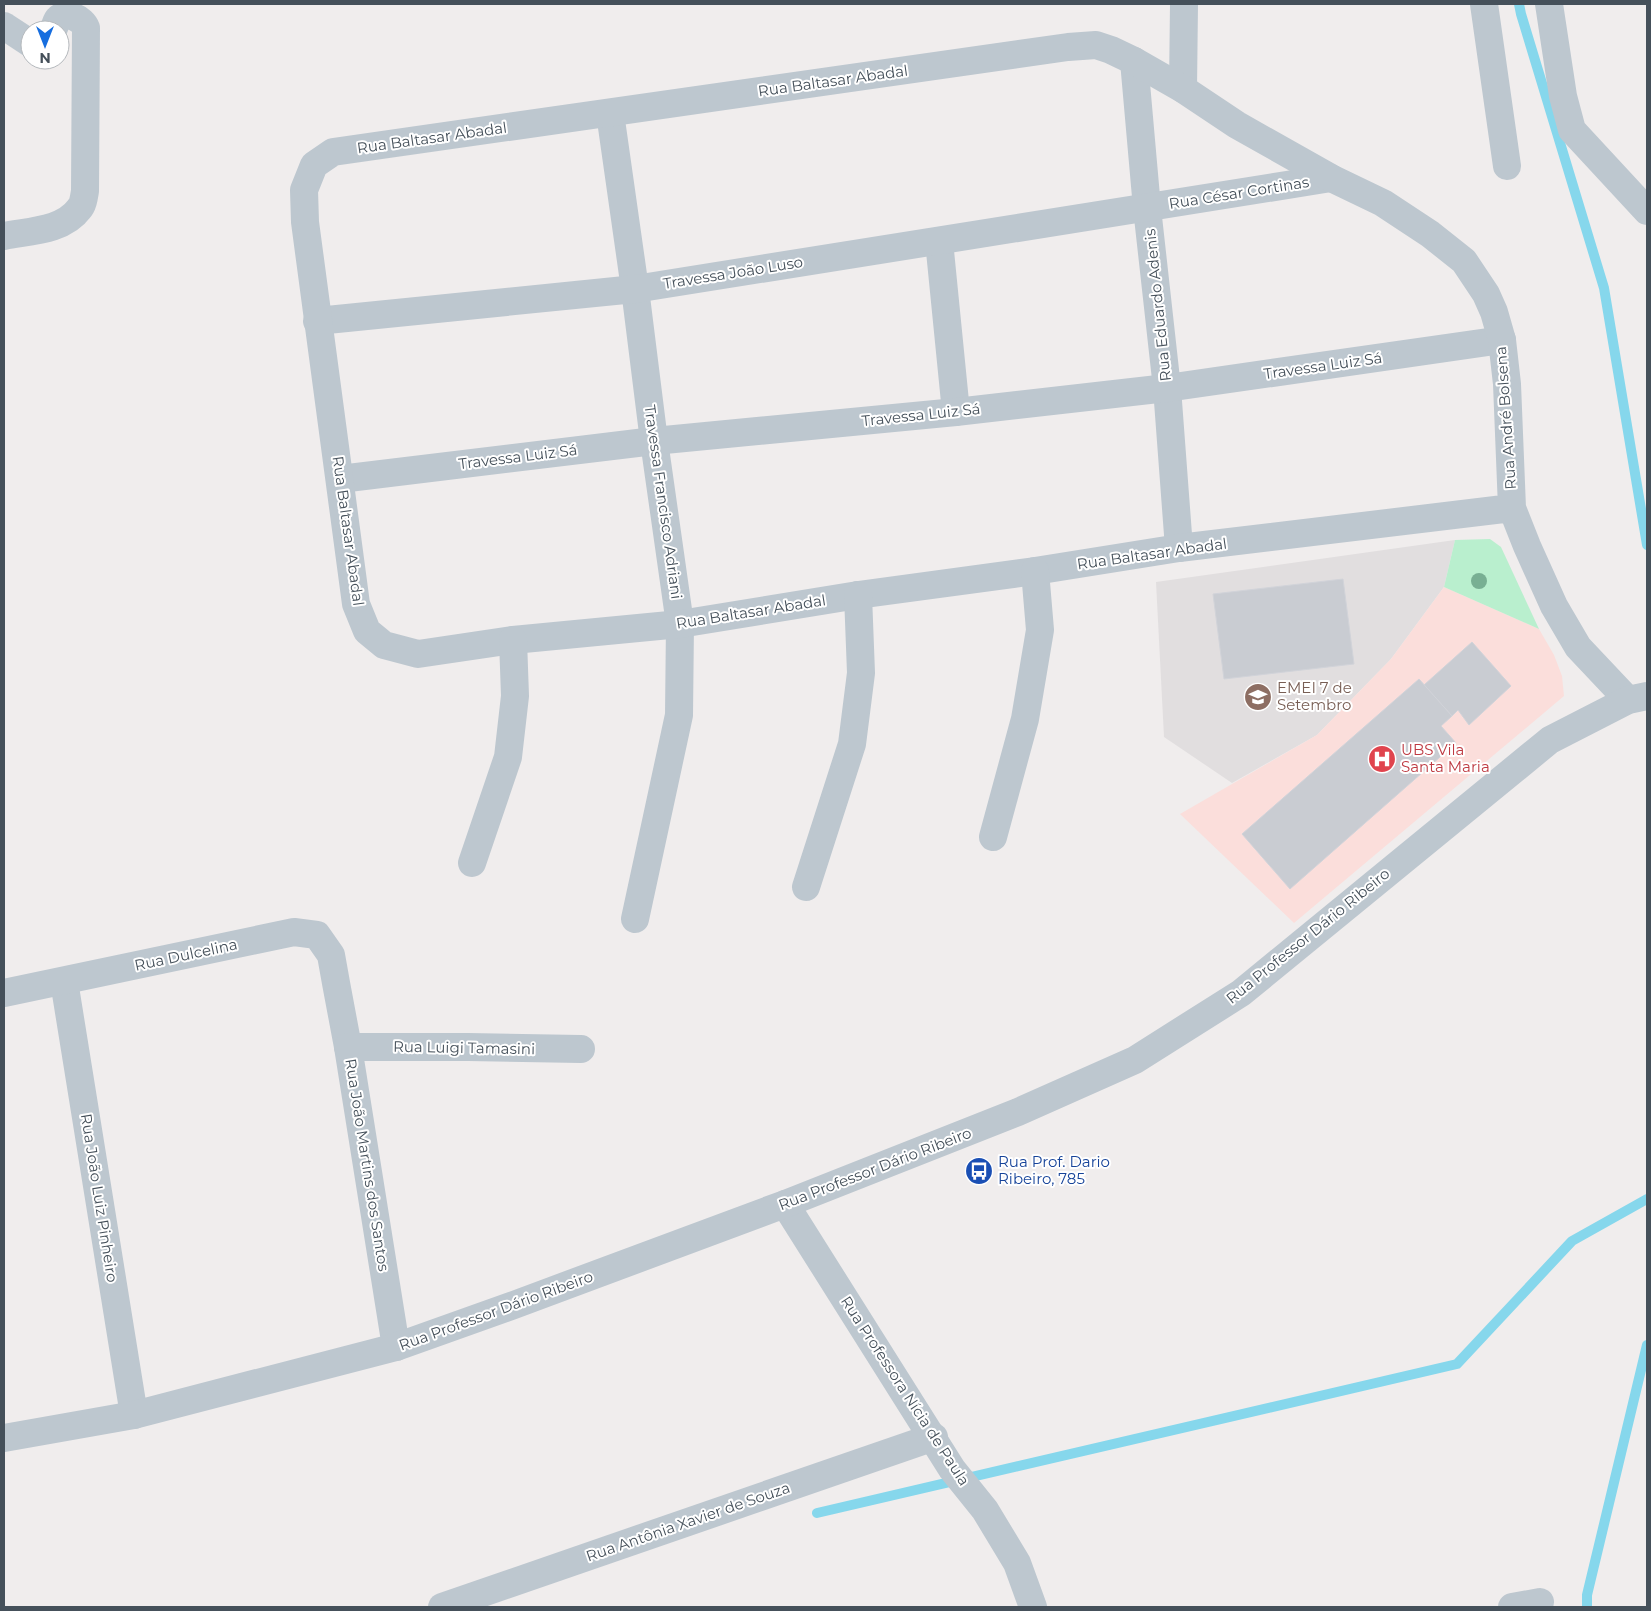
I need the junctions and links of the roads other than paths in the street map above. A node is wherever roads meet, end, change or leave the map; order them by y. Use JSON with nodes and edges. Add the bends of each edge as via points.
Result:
{"nodes":[{"id":1,"x":1184,"y":4,"type":"edge"},
{"id":2,"x":1484,"y":4,"type":"edge"},
{"id":3,"x":1549,"y":4,"type":"edge"},
{"id":4,"x":58,"y":20,"type":"edge"},
{"id":5,"x":4,"y":26,"type":"edge"},
{"id":6,"x":20,"y":36,"type":"edge"},
{"id":7,"x":1134,"y":61,"type":"junction"},
{"id":8,"x":1183,"y":88,"type":"junction"},
{"id":9,"x":610,"y":114,"type":"junction"},
{"id":10,"x":1506,"y":166,"type":"dead end"},
{"id":11,"x":1331,"y":178,"type":"junction"},
{"id":12,"x":1147,"y":208,"type":"junction"},
{"id":13,"x":1647,"y":211,"type":"edge"},
{"id":14,"x":4,"y":236,"type":"edge"},
{"id":15,"x":938,"y":241,"type":"junction"},
{"id":16,"x":635,"y":289,"type":"junction"},
{"id":17,"x":317,"y":322,"type":"junction"},
{"id":18,"x":1502,"y":340,"type":"junction"},
{"id":19,"x":1167,"y":388,"type":"junction"},
{"id":20,"x":956,"y":412,"type":"junction"},
{"id":21,"x":654,"y":441,"type":"junction"},
{"id":22,"x":340,"y":478,"type":"junction"},
{"id":23,"x":1512,"y":508,"type":"junction"},
{"id":24,"x":1179,"y":548,"type":"junction"},
{"id":25,"x":1035,"y":571,"type":"junction"},
{"id":26,"x":858,"y":595,"type":"junction"},
{"id":27,"x":680,"y":624,"type":"junction"},
{"id":28,"x":513,"y":640,"type":"junction"},
{"id":29,"x":1638,"y":698,"type":"edge"},
{"id":30,"x":993,"y":837,"type":"dead end"},
{"id":31,"x":472,"y":862,"type":"dead end"},
{"id":32,"x":806,"y":887,"type":"dead end"},
{"id":33,"x":635,"y":919,"type":"dead end"},
{"id":34,"x":64,"y":981,"type":"junction"},
{"id":35,"x":336,"y":983,"type":"joint"},
{"id":36,"x":4,"y":993,"type":"edge"},
{"id":37,"x":348,"y":1047,"type":"junction"},
{"id":38,"x":581,"y":1049,"type":"dead end"},
{"id":39,"x":785,"y":1204,"type":"junction"},
{"id":40,"x":396,"y":1347,"type":"junction"},
{"id":41,"x":134,"y":1414,"type":"junction"},
{"id":42,"x":934,"y":1437,"type":"junction"},
{"id":43,"x":4,"y":1438,"type":"edge"},
{"id":44,"x":507,"y":1597,"type":"edge"},
{"id":45,"x":1540,"y":1602,"type":"dead end"},
{"id":46,"x":442,"y":1607,"type":"edge"},
{"id":47,"x":1033,"y":1607,"type":"edge"},
{"id":48,"x":1512,"y":1607,"type":"edge"}],
"edges":[{"from":1,"to":8,"type":"street"},
{"from":2,"to":10,"type":"street"},
{"from":3,"to":13,"type":"street","via":[[1563,96],[1572,130]]},
{"from":4,"to":14,"type":"street","via":[[61,16],[76,17],[86,28],[85,191],[80,208],[67,221]]},
{"from":5,"to":6,"type":"street"},
{"from":7,"to":8,"type":"street","name":"Rua Baltasar Abadal"},
{"from":7,"to":9,"type":"street","name":"Rua Baltasar Abadal","via":[[1096,45],[1068,47]]},
{"from":7,"to":12,"type":"street","name":"Rua Eduardo Adenis"},
{"from":8,"to":11,"type":"street","name":"Rua André Bolsena","via":[[1237,125]]},
{"from":9,"to":16,"type":"street","name":"Travessa Francisco Adriani"},
{"from":9,"to":17,"type":"street","name":"Rua Baltasar Abadal","via":[[333,152],[314,165],[304,190],[304,222]]},
{"from":11,"to":12,"type":"street","name":"Rua César Cortinas"},
{"from":11,"to":18,"type":"street","name":"Rua André Bolsena","via":[[1383,203],[1464,261],[1486,294]]},
{"from":12,"to":15,"type":"street","name":"Travessa João Luso"},
{"from":12,"to":19,"type":"street","name":"Rua Eduardo Adenis"},
{"from":15,"to":16,"type":"street","name":"Travessa João Luso"},
{"from":15,"to":20,"type":"street"},
{"from":16,"to":17,"type":"street","name":"Travessa João Luso"},
{"from":16,"to":21,"type":"street","name":"Travessa Francisco Adriani"},
{"from":17,"to":22,"type":"street","name":"Rua Baltasar Abadal"},
{"from":18,"to":19,"type":"street","name":"Travessa Luiz Sá"},
{"from":18,"to":23,"type":"street","name":"Rua André Bolsena"},
{"from":19,"to":20,"type":"street","name":"Travessa Luiz Sá"},
{"from":19,"to":24,"type":"street","name":"Rua Eduardo Adenis"},
{"from":20,"to":21,"type":"street","name":"Travessa Luiz Sá"},
{"from":21,"to":22,"type":"street","name":"Travessa Luiz Sá"},
{"from":21,"to":27,"type":"street","name":"Travessa Francisco Adriani"},
{"from":22,"to":28,"type":"street","name":"Rua Baltasar Abadal","via":[[356,604],[367,631],[384,645],[418,654]]},
{"from":23,"to":24,"type":"street","name":"Rua Baltasar Abadal"},
{"from":23,"to":29,"type":"street","name":"Rua André Bolsena","via":[[1554,606],[1578,647]]},
{"from":24,"to":25,"type":"street","name":"Rua Baltasar Abadal"},
{"from":25,"to":26,"type":"street","name":"Rua Baltasar Abadal"},
{"from":25,"to":30,"type":"street","via":[[1040,630],[1025,719]]},
{"from":26,"to":27,"type":"street","name":"Rua Baltasar Abadal"},
{"from":26,"to":32,"type":"street","via":[[861,673],[852,744]]},
{"from":27,"to":28,"type":"street","name":"Rua Baltasar Abadal"},
{"from":27,"to":33,"type":"street","name":"Travessa Francisco Adriani","via":[[679,715]]},
{"from":28,"to":31,"type":"street","via":[[515,696],[508,758]]},
{"from":29,"to":39,"type":"street","name":"Rua Professor Dário Ribeiro","via":[[1550,740],[1241,993],[1135,1060],[1018,1112]]},
{"from":34,"to":35,"type":"street","name":"Rua Dulcelina","via":[[294,932],[316,935],[330,955]]},
{"from":34,"to":36,"type":"street","name":"Rua Dulcelina"},
{"from":34,"to":41,"type":"street","name":"Rua João Luiz Pinheiro"},
{"from":35,"to":37,"type":"street","name":"Rua João Martins dos Santos"},
{"from":37,"to":38,"type":"street","name":"Rua Luigi Tamasini"},
{"from":37,"to":40,"type":"street","name":"Rua João Martins dos Santos"},
{"from":39,"to":40,"type":"street","name":"Rua Professor Dário Ribeiro"},
{"from":39,"to":42,"type":"street","name":"Rua Professora Nícia de Paula"},
{"from":40,"to":41,"type":"street","name":"Rua Professor Dário Ribeiro"},
{"from":41,"to":43,"type":"street","name":"Rua Professor Dário Ribeiro"},
{"from":42,"to":44,"type":"street","name":"Rua Antônia Xavier de Souza","via":[[639,1538]]},
{"from":42,"to":47,"type":"street","name":"Rua Professora Nícia de Paula","via":[[952,1469],[986,1510],[1017,1564]]},
{"from":44,"to":46,"type":"street","name":"Rua Antônia Xavier de Souza"},
{"from":45,"to":48,"type":"street"}]}
